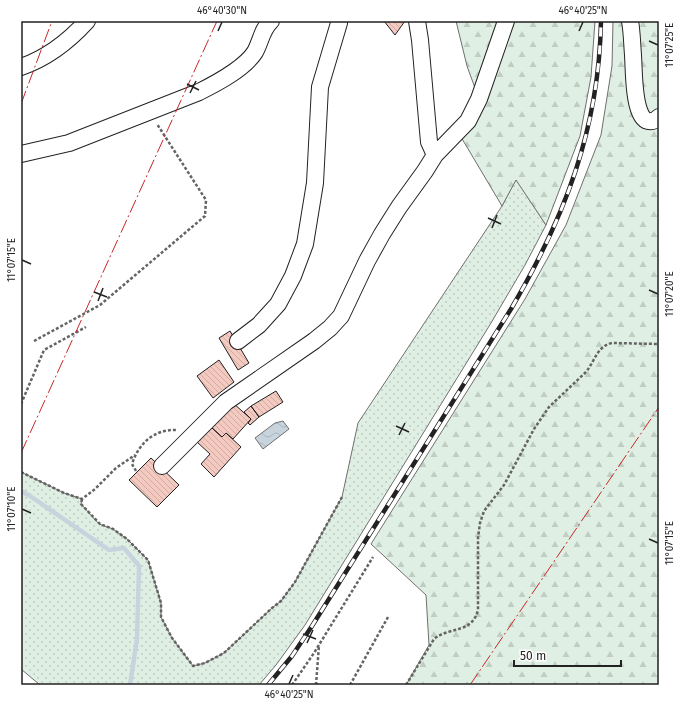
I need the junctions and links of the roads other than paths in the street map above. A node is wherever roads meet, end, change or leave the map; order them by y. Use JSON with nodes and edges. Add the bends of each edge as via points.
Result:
{"nodes":[{"id":1,"x":87,"y":21,"type":"edge"},
{"id":2,"x":271,"y":21,"type":"edge"},
{"id":3,"x":417,"y":21,"type":"edge"},
{"id":4,"x":506,"y":21,"type":"edge"},
{"id":5,"x":338,"y":22,"type":"edge"},
{"id":6,"x":633,"y":24,"type":"edge"},
{"id":7,"x":21,"y":67,"type":"edge"},
{"id":8,"x":659,"y":117,"type":"edge"},
{"id":9,"x":21,"y":154,"type":"edge"},
{"id":10,"x":435,"y":155,"type":"junction"},
{"id":11,"x":238,"y":342,"type":"dead end"},
{"id":12,"x":162,"y":466,"type":"dead end"}],
"edges":[{"from":1,"to":7,"type":"street","via":[[74,36],[54,51],[36,62]]},
{"from":2,"to":9,"type":"street","via":[[250,59],[216,83],[69,143]]},
{"from":3,"to":10,"type":"street","via":[[429,142]]},
{"from":4,"to":10,"type":"street","via":[[479,99],[468,121]]},
{"from":5,"to":11,"type":"street","via":[[320,87],[315,183],[305,244],[293,276],[278,304],[259,325]]},
{"from":6,"to":8,"type":"street","via":[[636,98],[641,115],[646,121],[654,121]]},
{"from":10,"to":12,"type":"street","via":[[382,234],[341,316],[314,341],[226,402]]}]}
